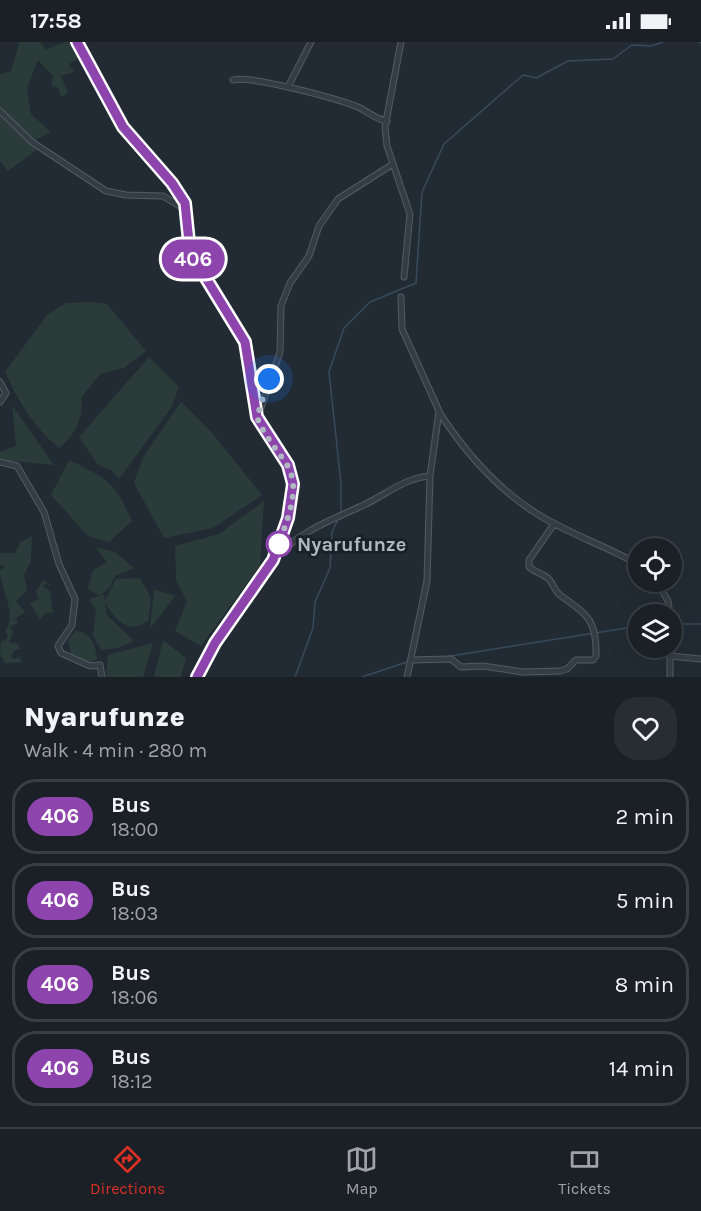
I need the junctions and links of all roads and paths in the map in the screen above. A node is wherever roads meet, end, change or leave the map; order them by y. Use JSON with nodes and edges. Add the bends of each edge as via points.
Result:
{"nodes":[{"id":1,"x":77,"y":42,"type":"edge"},
{"id":2,"x":311,"y":42,"type":"edge"},
{"id":3,"x":401,"y":42,"type":"edge"},
{"id":4,"x":233,"y":80,"type":"dead end"},
{"id":5,"x":288,"y":87,"type":"junction"},
{"id":6,"x":0,"y":111,"type":"edge"},
{"id":7,"x":387,"y":121,"type":"junction"},
{"id":8,"x":393,"y":164,"type":"junction"},
{"id":9,"x":188,"y":211,"type":"junction"},
{"id":10,"x":404,"y":277,"type":"dead end"},
{"id":11,"x":401,"y":297,"type":"dead end"},
{"id":12,"x":0,"y":382,"type":"edge"},
{"id":13,"x":0,"y":402,"type":"edge"},
{"id":14,"x":439,"y":411,"type":"junction"},
{"id":15,"x":257,"y":417,"type":"junction"},
{"id":16,"x":0,"y":462,"type":"edge"},
{"id":17,"x":430,"y":476,"type":"junction"},
{"id":18,"x":554,"y":524,"type":"junction"},
{"id":19,"x":273,"y":560,"type":"junction"},
{"id":20,"x":628,"y":560,"type":"edge"},
{"id":21,"x":682,"y":657,"type":"edge"},
{"id":22,"x":670,"y":658,"type":"edge"},
{"id":23,"x":701,"y":659,"type":"edge"},
{"id":24,"x":411,"y":660,"type":"junction"},
{"id":25,"x":102,"y":677,"type":"edge"},
{"id":26,"x":198,"y":677,"type":"edge"},
{"id":27,"x":407,"y":677,"type":"edge"},
{"id":28,"x":670,"y":677,"type":"edge"}],
"edges":[{"from":1,"to":9,"type":"main road","via":[[118,119],[172,183]]},
{"from":2,"to":5,"type":"street"},
{"from":3,"to":7,"type":"street"},
{"from":4,"to":5,"type":"street"},
{"from":5,"to":7,"type":"street","via":[[340,100]]},
{"from":6,"to":9,"type":"street","via":[[32,142],[106,191],[163,196]]},
{"from":7,"to":8,"type":"street","via":[[387,146]]},
{"from":8,"to":10,"type":"street","via":[[410,214]]},
{"from":8,"to":15,"type":"street","via":[[338,199],[319,226],[309,256],[290,283],[281,306],[280,352]]},
{"from":9,"to":15,"type":"main road","via":[[190,252],[245,342]]},
{"from":11,"to":14,"type":"street","via":[[402,329]]},
{"from":12,"to":13,"type":"street","via":[[6,393]]},
{"from":14,"to":17,"type":"street"},
{"from":14,"to":18,"type":"street","via":[[489,476]]},
{"from":15,"to":19,"type":"main road","via":[[288,465],[293,484],[288,518]]},
{"from":16,"to":25,"type":"street","via":[[17,466],[41,506],[61,569],[74,594],[72,625],[58,646],[61,653],[90,666],[100,664]]},
{"from":17,"to":19,"type":"street","via":[[409,480],[319,524],[290,542]]},
{"from":17,"to":24,"type":"street","via":[[427,580]]},
{"from":18,"to":20,"type":"street"},
{"from":18,"to":24,"type":"street","via":[[529,567],[579,607],[593,624],[597,634],[593,660],[576,660],[560,671],[523,672],[461,667],[451,659]]},
{"from":19,"to":26,"type":"main road","via":[[215,643]]},
{"from":21,"to":23,"type":"street"},
{"from":22,"to":28,"type":"street"},
{"from":24,"to":27,"type":"street"}]}
